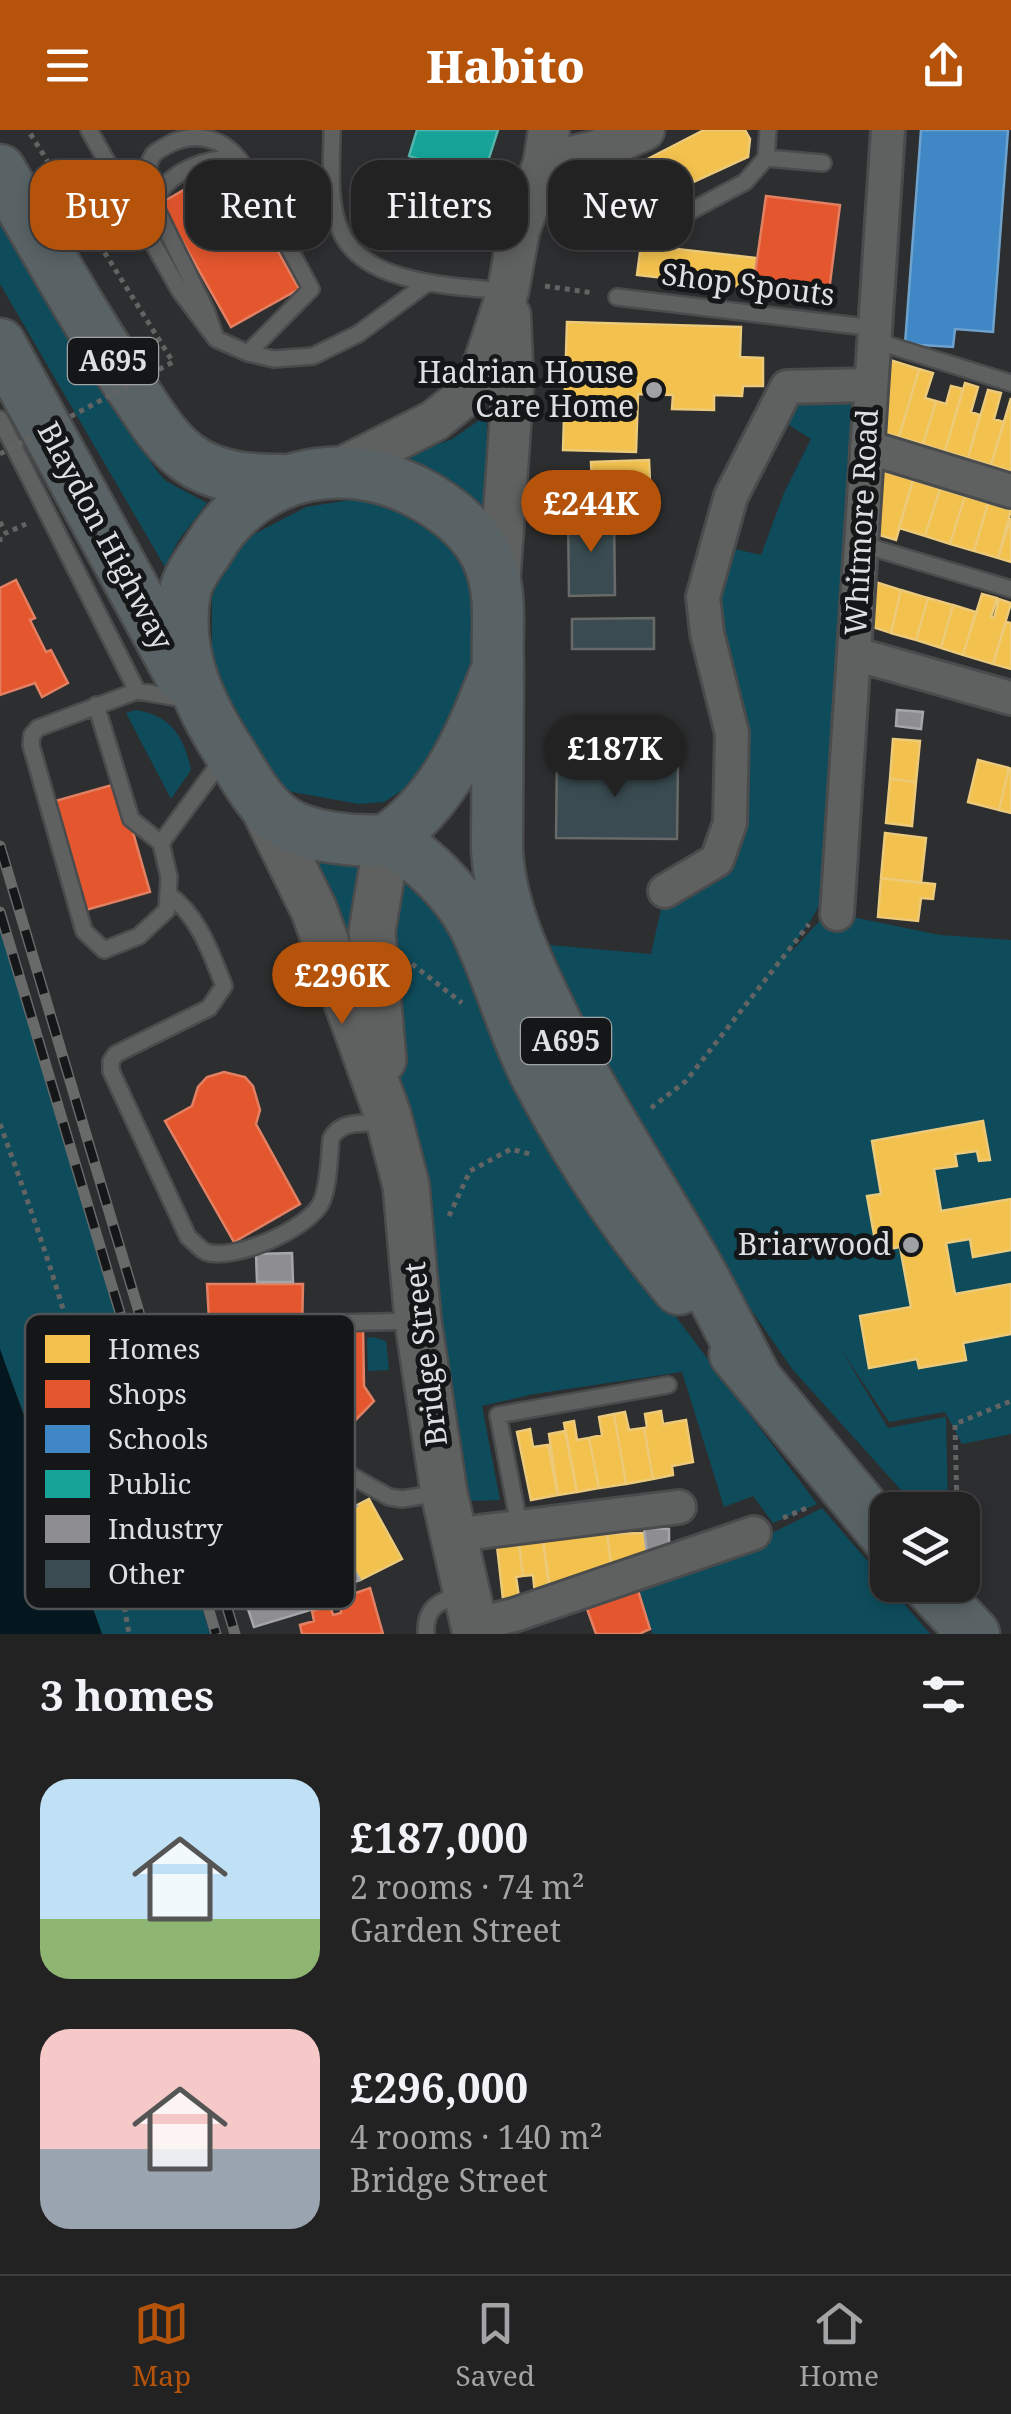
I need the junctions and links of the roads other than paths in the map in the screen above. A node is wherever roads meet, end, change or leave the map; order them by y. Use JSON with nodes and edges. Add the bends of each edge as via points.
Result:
{"nodes":[{"id":1,"x":90,"y":130,"type":"edge"},
{"id":2,"x":332,"y":130,"type":"edge"},
{"id":3,"x":644,"y":130,"type":"edge"},
{"id":4,"x":768,"y":130,"type":"edge"},
{"id":5,"x":888,"y":130,"type":"edge"},
{"id":6,"x":547,"y":146,"type":"edge"},
{"id":7,"x":766,"y":158,"type":"junction"},
{"id":8,"x":152,"y":160,"type":"edge"},
{"id":9,"x":239,"y":160,"type":"edge"},
{"id":10,"x":823,"y":163,"type":"dead end"},
{"id":11,"x":0,"y":170,"type":"edge"},
{"id":12,"x":693,"y":210,"type":"edge"},
{"id":13,"x":165,"y":226,"type":"edge"},
{"id":14,"x":290,"y":250,"type":"edge"},
{"id":15,"x":426,"y":284,"type":"junction"},
{"id":16,"x":518,"y":287,"type":"junction"},
{"id":17,"x":616,"y":297,"type":"road end"},
{"id":18,"x":873,"y":334,"type":"junction"},
{"id":19,"x":216,"y":340,"type":"junction"},
{"id":20,"x":0,"y":344,"type":"edge"},
{"id":21,"x":248,"y":353,"type":"junction"},
{"id":22,"x":1011,"y":383,"type":"edge"},
{"id":23,"x":870,"y":385,"type":"junction"},
{"id":24,"x":0,"y":419,"type":"edge"},
{"id":25,"x":867,"y":447,"type":"junction"},
{"id":26,"x":333,"y":472,"type":"junction"},
{"id":27,"x":283,"y":480,"type":"junction"},
{"id":28,"x":1011,"y":491,"type":"edge"},
{"id":29,"x":860,"y":544,"type":"junction"},
{"id":30,"x":1011,"y":589,"type":"edge"},
{"id":31,"x":499,"y":595,"type":"junction"},
{"id":32,"x":855,"y":654,"type":"junction"},
{"id":33,"x":498,"y":667,"type":"junction"},
{"id":34,"x":137,"y":691,"type":"junction"},
{"id":35,"x":1011,"y":698,"type":"edge"},
{"id":36,"x":96,"y":705,"type":"junction"},
{"id":37,"x":212,"y":726,"type":"junction"},
{"id":38,"x":260,"y":798,"type":"junction"},
{"id":39,"x":388,"y":839,"type":"junction"},
{"id":40,"x":161,"y":843,"type":"junction"},
{"id":41,"x":665,"y":890,"type":"dead end"},
{"id":42,"x":170,"y":895,"type":"junction"},
{"id":43,"x":838,"y":903,"type":"road end"},
{"id":44,"x":389,"y":1120,"type":"junction"},
{"id":45,"x":418,"y":1321,"type":"junction"},
{"id":46,"x":355,"y":1322,"type":"edge"},
{"id":47,"x":756,"y":1379,"type":"junction"},
{"id":48,"x":668,"y":1385,"type":"dead end"},
{"id":49,"x":355,"y":1479,"type":"edge"},
{"id":50,"x":679,"y":1507,"type":"dead end"},
{"id":51,"x":449,"y":1514,"type":"junction"},
{"id":52,"x":870,"y":1516,"type":"edge"},
{"id":53,"x":519,"y":1524,"type":"junction"},
{"id":54,"x":754,"y":1532,"type":"road end"},
{"id":55,"x":944,"y":1602,"type":"edge"},
{"id":56,"x":472,"y":1617,"type":"edge"},
{"id":57,"x":544,"y":1620,"type":"edge"},
{"id":58,"x":426,"y":1634,"type":"edge"},
{"id":59,"x":974,"y":1634,"type":"edge"}],
"edges":[{"from":1,"to":19,"type":"lane","via":[[180,291]]},
{"from":2,"to":15,"type":"lane","via":[[332,187],[348,243],[360,257]]},
{"from":3,"to":6,"type":"street","via":[[597,151]]},
{"from":4,"to":7,"type":"lane"},
{"from":5,"to":18,"type":"street","name":"Whitmore Road"},
{"from":6,"to":16,"type":"street","via":[[519,230]]},
{"from":7,"to":10,"type":"lane"},
{"from":7,"to":12,"type":"lane","via":[[744,182]]},
{"from":8,"to":9,"type":"lane","via":[[184,137],[204,136]]},
{"from":11,"to":27,"type":"main road","number":"A695","via":[[116,367],[166,437],[210,470],[246,480]]},
{"from":13,"to":19,"type":"lane"},
{"from":14,"to":21,"type":"lane","via":[[311,289]]},
{"from":15,"to":16,"type":"lane"},
{"from":15,"to":21,"type":"lane","via":[[358,334],[314,356]]},
{"from":16,"to":26,"type":"street","via":[[480,376],[464,397],[434,421]]},
{"from":16,"to":31,"type":"street"},
{"from":17,"to":18,"type":"lane","name":"Shop Spouts"},
{"from":18,"to":22,"type":"lane","name":"Shop Spouts"},
{"from":18,"to":23,"type":"street","name":"Whitmore Road"},
{"from":19,"to":21,"type":"lane"},
{"from":20,"to":37,"type":"main road","name":"Blaydon Highway","number":"A695"},
{"from":23,"to":25,"type":"street","name":"Whitmore Road"},
{"from":23,"to":41,"type":"street","via":[[787,387],[731,496],[704,597],[732,733],[730,823],[717,860]]},
{"from":24,"to":34,"type":"lane"},
{"from":25,"to":28,"type":"street"},
{"from":25,"to":29,"type":"street","name":"Whitmore Road"},
{"from":26,"to":27,"type":"main road"},
{"from":26,"to":31,"type":"main road","via":[[392,478],[442,507],[483,549]]},
{"from":27,"to":37,"type":"main road","via":[[228,522],[185,590],[193,687]]},
{"from":29,"to":30,"type":"lane"},
{"from":29,"to":32,"type":"street","name":"Whitmore Road"},
{"from":31,"to":33,"type":"main road"},
{"from":32,"to":35,"type":"street"},
{"from":32,"to":43,"type":"street","name":"Whitmore Road"},
{"from":33,"to":39,"type":"main road","via":[[472,734],[443,783]]},
{"from":33,"to":47,"type":"main road","number":"A695","via":[[498,874],[523,953],[572,1055]]},
{"from":34,"to":36,"type":"lane"},
{"from":34,"to":37,"type":"lane"},
{"from":36,"to":40,"type":"lane","via":[[131,819]]},
{"from":36,"to":42,"type":"lane","via":[[38,728],[30,745],[84,932],[104,950],[139,936],[167,910]]},
{"from":37,"to":38,"type":"main road"},
{"from":37,"to":40,"type":"lane"},
{"from":38,"to":39,"type":"main road","via":[[293,826]]},
{"from":38,"to":44,"type":"main road","name":"Bridge Street","via":[[314,910]]},
{"from":39,"to":44,"type":"main road","name":"Bridge Street","via":[[372,932]]},
{"from":39,"to":47,"type":"main road","number":"A695","via":[[438,876],[474,924],[534,1071],[586,1162],[640,1240]]},
{"from":40,"to":42,"type":"lane"},
{"from":42,"to":44,"type":"lane","via":[[186,906],[224,986],[209,1008],[111,1062],[188,1237],[207,1252],[236,1252],[305,1222],[322,1204],[335,1131]]},
{"from":44,"to":45,"type":"main road","name":"Bridge Street","via":[[406,1185]]},
{"from":45,"to":46,"type":"lane"},
{"from":45,"to":51,"type":"main road","name":"Bridge Street"},
{"from":47,"to":52,"type":"main road","number":"A695"},
{"from":48,"to":53,"type":"lane","via":[[498,1415]]},
{"from":49,"to":51,"type":"lane","via":[[389,1498]]},
{"from":50,"to":53,"type":"street"},
{"from":51,"to":53,"type":"street"},
{"from":51,"to":56,"type":"main road","name":"Bridge Street"},
{"from":54,"to":57,"type":"street"},
{"from":55,"to":59,"type":"main road"},
{"from":56,"to":57,"type":"street"},
{"from":56,"to":58,"type":"lane","via":[[438,1602],[426,1618]]}]}
